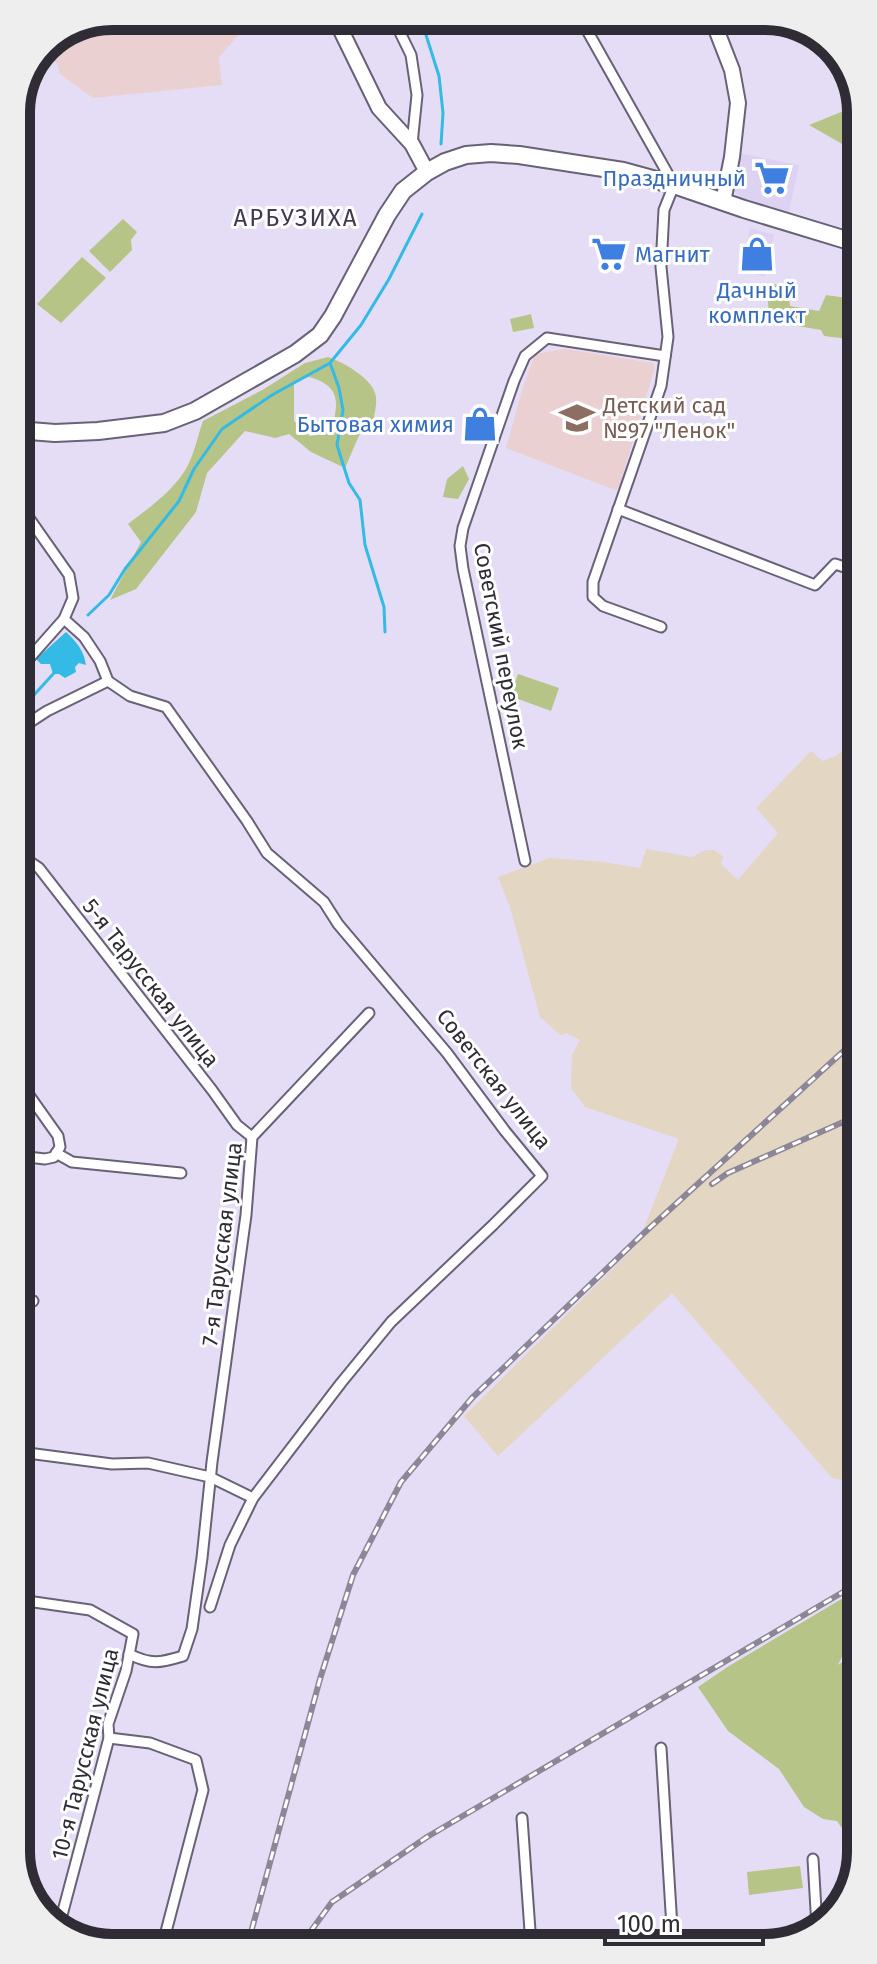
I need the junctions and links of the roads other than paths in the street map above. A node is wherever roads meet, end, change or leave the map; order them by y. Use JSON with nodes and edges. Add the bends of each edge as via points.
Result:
{"nodes":[{"id":1,"x":341,"y":30,"type":"edge"},
{"id":2,"x":399,"y":30,"type":"edge"},
{"id":3,"x":587,"y":30,"type":"edge"},
{"id":4,"x":716,"y":30,"type":"edge"},
{"id":5,"x":412,"y":144,"type":"junction"},
{"id":6,"x":427,"y":172,"type":"junction"},
{"id":7,"x":674,"y":185,"type":"junction"},
{"id":8,"x":723,"y":202,"type":"junction"},
{"id":9,"x":847,"y":240,"type":"edge"},
{"id":10,"x":665,"y":356,"type":"junction"},
{"id":11,"x":30,"y":431,"type":"edge"},
{"id":12,"x":618,"y":509,"type":"junction"},
{"id":13,"x":30,"y":520,"type":"edge"},
{"id":14,"x":847,"y":568,"type":"edge"},
{"id":15,"x":64,"y":619,"type":"junction"},
{"id":16,"x":661,"y":627,"type":"dead end"},
{"id":17,"x":30,"y":657,"type":"edge"},
{"id":18,"x":108,"y":681,"type":"junction"},
{"id":19,"x":30,"y":722,"type":"edge"},
{"id":20,"x":525,"y":861,"type":"dead end"},
{"id":21,"x":30,"y":862,"type":"edge"},
{"id":22,"x":369,"y":1013,"type":"dead end"},
{"id":23,"x":30,"y":1097,"type":"edge"},
{"id":24,"x":252,"y":1137,"type":"junction"},
{"id":25,"x":56,"y":1153,"type":"junction"},
{"id":26,"x":30,"y":1157,"type":"edge"},
{"id":27,"x":181,"y":1173,"type":"dead end"},
{"id":28,"x":30,"y":1301,"type":"edge"},
{"id":29,"x":33,"y":1301,"type":"dead end"},
{"id":30,"x":30,"y":1453,"type":"edge"},
{"id":31,"x":210,"y":1477,"type":"junction"},
{"id":32,"x":253,"y":1498,"type":"junction"},
{"id":33,"x":30,"y":1601,"type":"edge"},
{"id":34,"x":210,"y":1607,"type":"dead end"},
{"id":35,"x":129,"y":1654,"type":"junction"},
{"id":36,"x":109,"y":1738,"type":"junction"},
{"id":37,"x":661,"y":1748,"type":"dead end"},
{"id":38,"x":522,"y":1818,"type":"dead end"},
{"id":39,"x":813,"y":1859,"type":"dead end"},
{"id":40,"x":816,"y":1916,"type":"edge"},
{"id":41,"x":62,"y":1917,"type":"edge"},
{"id":42,"x":165,"y":1934,"type":"edge"},
{"id":43,"x":530,"y":1934,"type":"edge"},
{"id":44,"x":672,"y":1934,"type":"edge"}],
"edges":[{"from":1,"to":5,"type":"street","via":[[379,108]]},
{"from":2,"to":5,"type":"street","via":[[411,55],[417,95]]},
{"from":3,"to":7,"type":"street"},
{"from":4,"to":8,"type":"street","via":[[738,103]]},
{"from":5,"to":6,"type":"street"},
{"from":6,"to":7,"type":"main road","via":[[466,155],[491,153],[623,171]]},
{"from":6,"to":11,"type":"main road","via":[[403,191],[387,215],[320,335],[295,354],[164,423],[98,431]]},
{"from":7,"to":8,"type":"main road"},
{"from":7,"to":10,"type":"street","via":[[664,210],[661,267]]},
{"from":8,"to":9,"type":"main road"},
{"from":10,"to":12,"type":"street","via":[[661,386]]},
{"from":10,"to":20,"type":"street","name":"Советский переулок","via":[[547,338],[538,344],[525,356],[514,381],[463,528],[463,569]]},
{"from":12,"to":14,"type":"street","via":[[815,585],[835,564]]},
{"from":12,"to":16,"type":"street","via":[[593,582],[593,597],[603,606]]},
{"from":13,"to":15,"type":"street","via":[[69,575],[73,598]]},
{"from":15,"to":17,"type":"street"},
{"from":15,"to":18,"type":"street","via":[[84,637]]},
{"from":18,"to":19,"type":"street"},
{"from":18,"to":32,"type":"street","name":"Советская улица","via":[[130,696],[166,707],[267,853],[324,902],[542,1176],[391,1322]]},
{"from":21,"to":24,"type":"street","name":"5-я Тарусская улица","via":[[237,1125]]},
{"from":22,"to":24,"type":"street","name":"7-я Тарусская улица"},
{"from":23,"to":25,"type":"street","via":[[58,1136]]},
{"from":24,"to":31,"type":"street","name":"7-я Тарусская улица"},
{"from":25,"to":26,"type":"street","via":[[45,1159]]},
{"from":25,"to":27,"type":"street","via":[[72,1162]]},
{"from":28,"to":29,"type":"street"},
{"from":30,"to":31,"type":"street","via":[[148,1463]]},
{"from":31,"to":32,"type":"street"},
{"from":31,"to":35,"type":"street","name":"7-я Тарусская улица","via":[[192,1629],[183,1656],[146,1662]]},
{"from":32,"to":34,"type":"street","name":"Советская улица","via":[[230,1545]]},
{"from":33,"to":35,"type":"street","name":"10-я Тарусская улица","via":[[90,1610],[133,1634]]},
{"from":35,"to":36,"type":"street","name":"10-я Тарусская улица","via":[[108,1724]]},
{"from":36,"to":41,"type":"street","name":"10-я Тарусская улица"},
{"from":36,"to":42,"type":"street","via":[[150,1743],[196,1760],[203,1790]]},
{"from":37,"to":44,"type":"street"},
{"from":38,"to":43,"type":"street"},
{"from":39,"to":40,"type":"street"}]}
